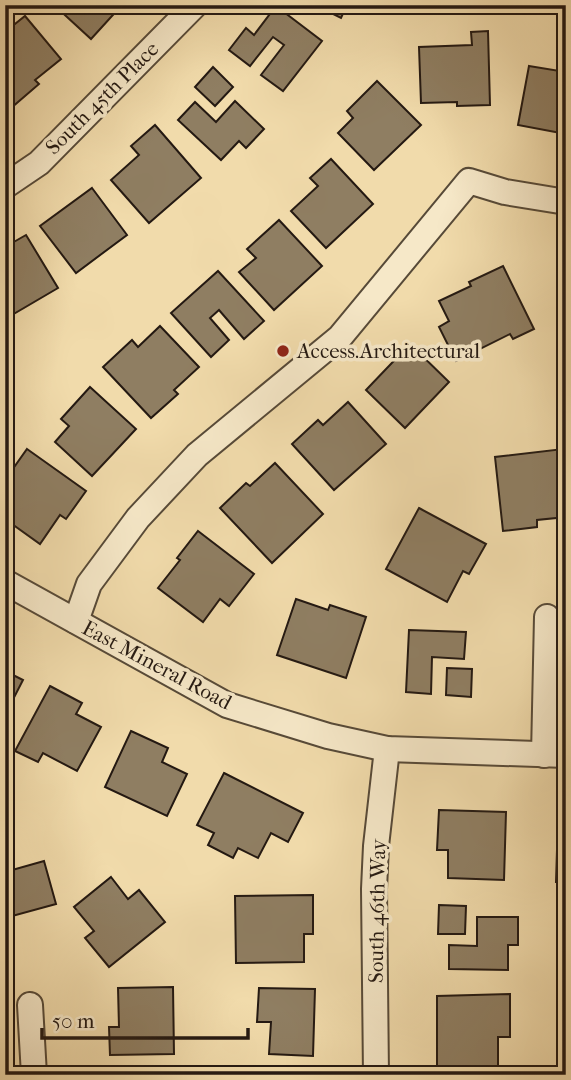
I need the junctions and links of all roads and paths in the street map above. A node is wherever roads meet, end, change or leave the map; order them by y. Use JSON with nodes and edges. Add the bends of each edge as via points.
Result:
{"nodes":[{"id":1,"x":195,"y":5,"type":"edge"},
{"id":2,"x":5,"y":186,"type":"edge"},
{"id":3,"x":566,"y":202,"type":"edge"},
{"id":4,"x":5,"y":582,"type":"edge"},
{"id":5,"x":547,"y":617,"type":"dead end"},
{"id":6,"x":75,"y":621,"type":"junction"},
{"id":7,"x":387,"y":749,"type":"junction"},
{"id":8,"x":555,"y":755,"type":"edge"},
{"id":9,"x":30,"y":1006,"type":"dead end"},
{"id":10,"x":34,"y":1075,"type":"edge"},
{"id":11,"x":376,"y":1075,"type":"edge"}],
"edges":[{"from":1,"to":2,"type":"street","name":"South 45th Place","via":[[39,163]]},
{"from":3,"to":6,"type":"street","via":[[469,181],[340,337],[197,455],[138,518],[89,584]]},
{"from":4,"to":6,"type":"street","name":"East Mineral Road"},
{"from":5,"to":8,"type":"street"},
{"from":6,"to":7,"type":"street","name":"East Mineral Road","via":[[227,705]]},
{"from":7,"to":8,"type":"street","name":"East Mineral Road"},
{"from":7,"to":11,"type":"street","name":"South 46th Way","via":[[376,846]]},
{"from":9,"to":10,"type":"street"}]}
